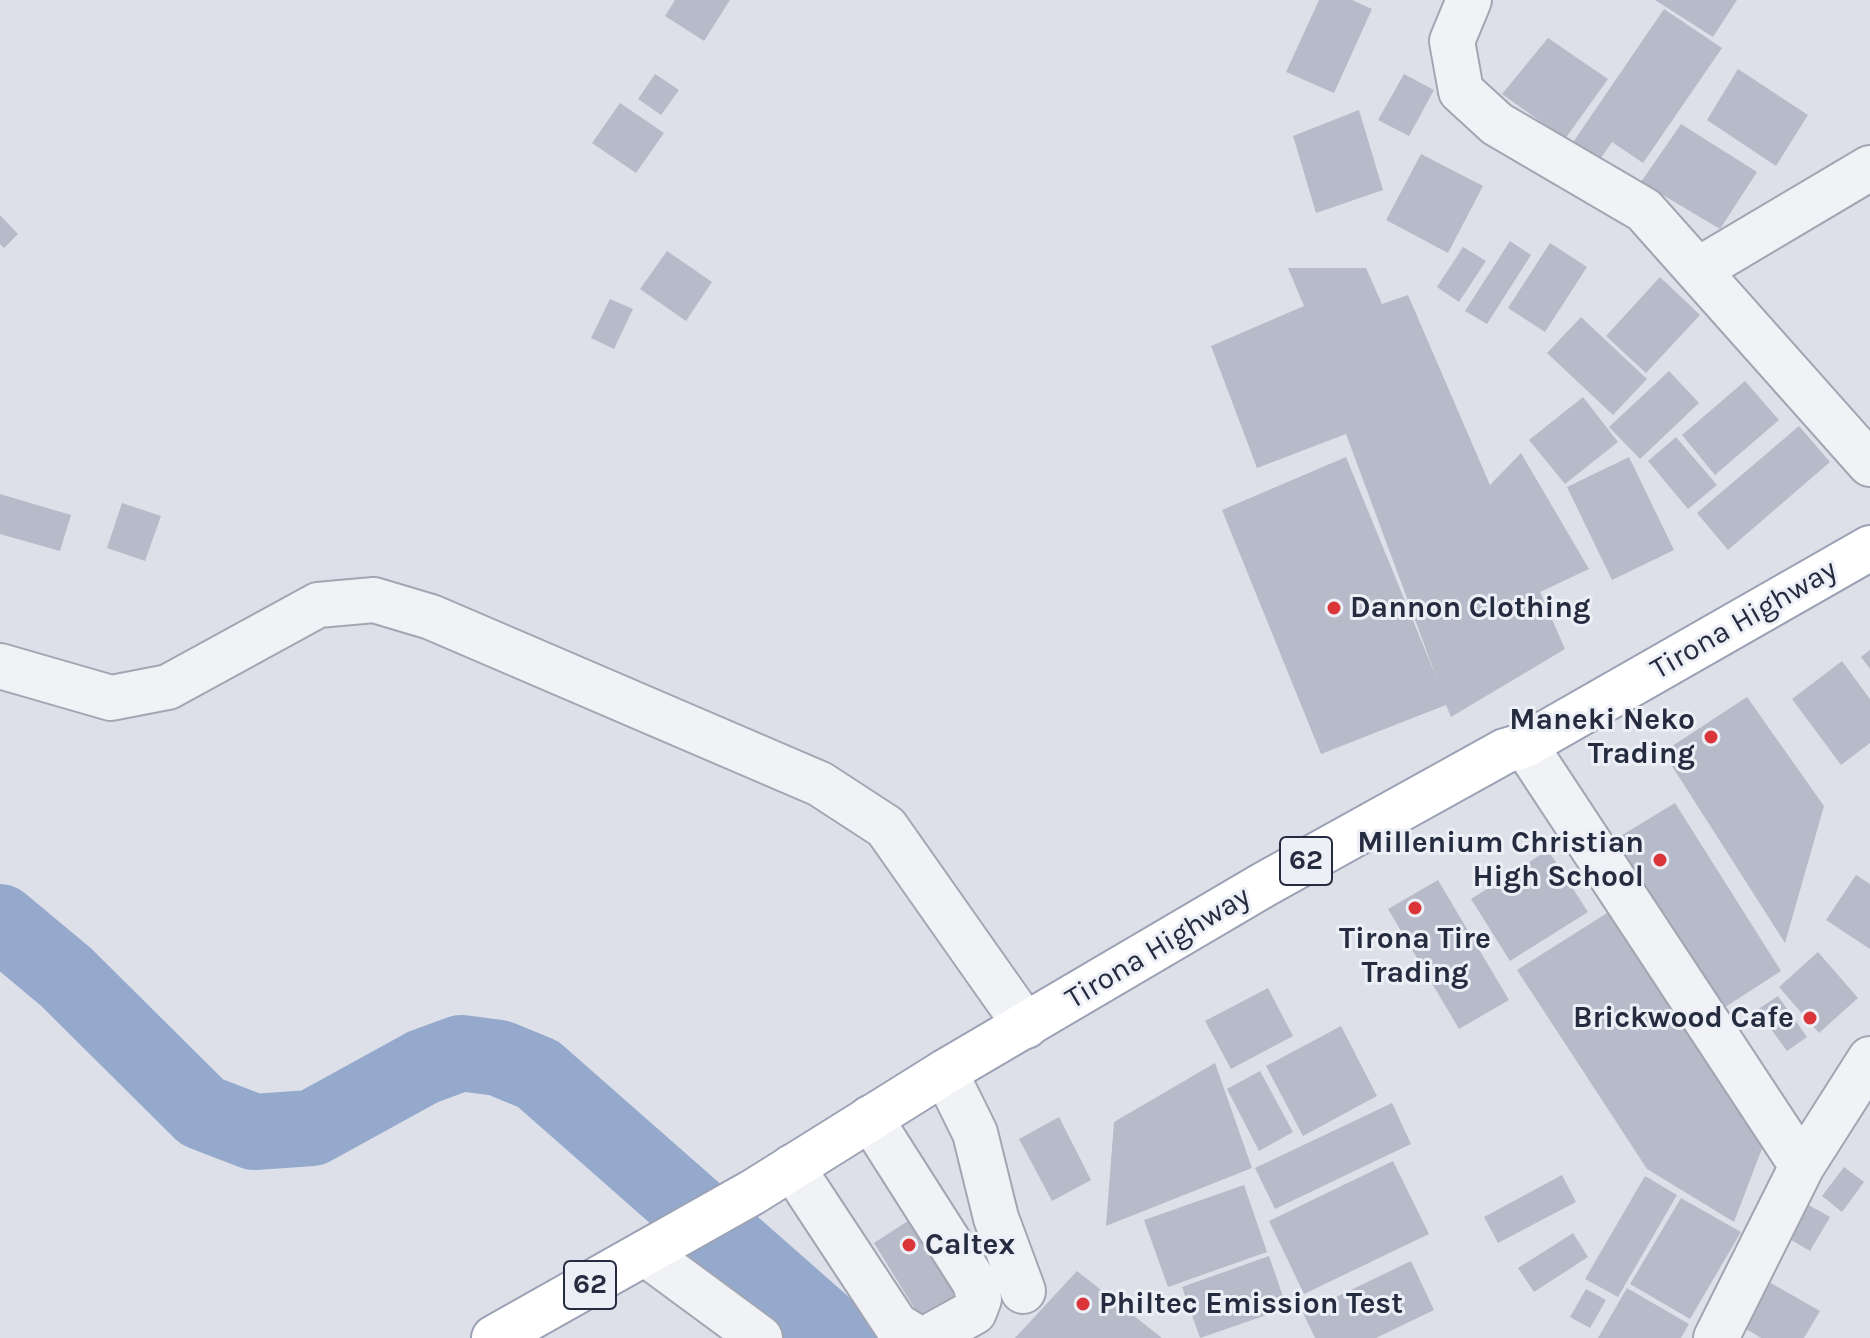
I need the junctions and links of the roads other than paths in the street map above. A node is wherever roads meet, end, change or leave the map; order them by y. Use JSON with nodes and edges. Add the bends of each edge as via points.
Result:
{"nodes":[{"id":1,"x":1469,"y":0,"type":"edge"},
{"id":2,"x":1870,"y":168,"type":"edge"},
{"id":3,"x":1698,"y":270,"type":"junction"},
{"id":4,"x":1870,"y":464,"type":"edge"},
{"id":5,"x":1870,"y":548,"type":"edge"},
{"id":6,"x":0,"y":666,"type":"edge"},
{"id":7,"x":1525,"y":745,"type":"junction"},
{"id":8,"x":1026,"y":1026,"type":"junction"},
{"id":9,"x":1870,"y":1059,"type":"edge"},
{"id":10,"x":945,"y":1072,"type":"junction"},
{"id":11,"x":870,"y":1118,"type":"junction"},
{"id":12,"x":1802,"y":1166,"type":"junction"},
{"id":13,"x":792,"y":1167,"type":"junction"},
{"id":14,"x":646,"y":1254,"type":"junction"},
{"id":15,"x":1023,"y":1291,"type":"dead end"},
{"id":16,"x":494,"y":1338,"type":"edge"},
{"id":17,"x":760,"y":1338,"type":"edge"},
{"id":18,"x":917,"y":1338,"type":"edge"},
{"id":19,"x":927,"y":1338,"type":"edge"},
{"id":20,"x":1716,"y":1338,"type":"edge"}],
"edges":[{"from":1,"to":3,"type":"street","via":[[1452,41],[1461,91],[1497,124],[1644,210]]},
{"from":2,"to":3,"type":"street"},
{"from":3,"to":4,"type":"street"},
{"from":5,"to":7,"type":"main road","name":"Tirona Highway","number":"62"},
{"from":6,"to":8,"type":"street","via":[[111,698],[168,687],[318,605],[374,600],[431,617],[820,784],[886,827]]},
{"from":7,"to":8,"type":"main road","name":"Tirona Highway","number":"62","via":[[1505,751],[1265,884]]},
{"from":7,"to":12,"type":"street"},
{"from":8,"to":10,"type":"main road","name":"Tirona Highway","number":"62"},
{"from":9,"to":12,"type":"street"},
{"from":10,"to":11,"type":"main road","name":"Tirona Highway","number":"62"},
{"from":10,"to":15,"type":"street","via":[[975,1133],[996,1218]]},
{"from":11,"to":13,"type":"main road","name":"Tirona Highway","number":"62"},
{"from":11,"to":19,"type":"street","via":[[975,1283],[979,1299],[974,1312]]},
{"from":12,"to":20,"type":"street"},
{"from":13,"to":14,"type":"main road","name":"Tirona Highway","number":"62"},
{"from":13,"to":18,"type":"street","via":[[896,1325]]},
{"from":14,"to":16,"type":"main road","name":"Tirona Highway","number":"62"},
{"from":14,"to":17,"type":"street"}]}
